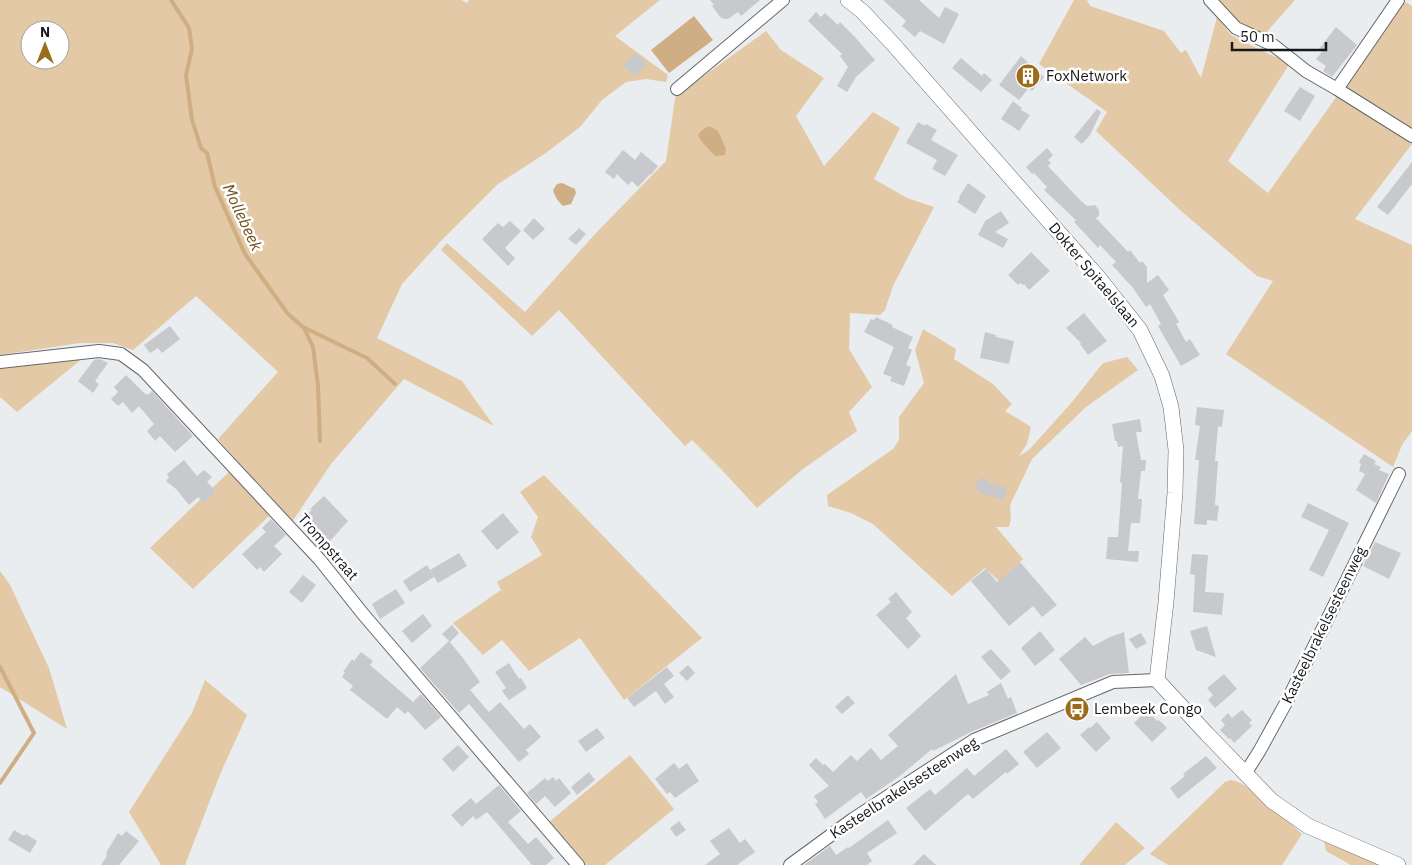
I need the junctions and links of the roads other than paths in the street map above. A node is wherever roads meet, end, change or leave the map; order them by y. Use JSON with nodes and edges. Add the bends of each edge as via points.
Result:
{"nodes":[{"id":1,"x":783,"y":0,"type":"edge"},
{"id":2,"x":848,"y":0,"type":"edge"},
{"id":3,"x":1210,"y":0,"type":"edge"},
{"id":4,"x":1398,"y":0,"type":"edge"},
{"id":5,"x":677,"y":89,"type":"dead end"},
{"id":6,"x":1337,"y":89,"type":"junction"},
{"id":7,"x":1412,"y":136,"type":"edge"},
{"id":8,"x":0,"y":362,"type":"edge"},
{"id":9,"x":1399,"y":474,"type":"dead end"},
{"id":10,"x":1158,"y":680,"type":"junction"},
{"id":11,"x":1245,"y":774,"type":"junction"},
{"id":12,"x":578,"y":865,"type":"edge"},
{"id":13,"x":790,"y":865,"type":"edge"},
{"id":14,"x":1398,"y":865,"type":"edge"}],
"edges":[{"from":1,"to":5,"type":"street"},
{"from":2,"to":10,"type":"street","name":"Dokter Spitaelslaan","via":[[893,44],[1098,277],[1140,330],[1162,376],[1171,407],[1176,493]]},
{"from":3,"to":6,"type":"street","via":[[1236,28],[1273,45],[1306,71]]},
{"from":4,"to":6,"type":"street"},
{"from":6,"to":7,"type":"street"},
{"from":8,"to":12,"type":"street","name":"Trompstraat","via":[[99,350],[121,354],[143,370],[320,560]]},
{"from":9,"to":11,"type":"street","name":"Kasteelbrakelsesteenweg","via":[[1288,699]]},
{"from":10,"to":11,"type":"street"},
{"from":10,"to":13,"type":"street","name":"Kasteelbrakelsesteenweg","via":[[1113,682],[974,740],[853,819]]},
{"from":11,"to":14,"type":"street","via":[[1272,801],[1308,826]]}]}
